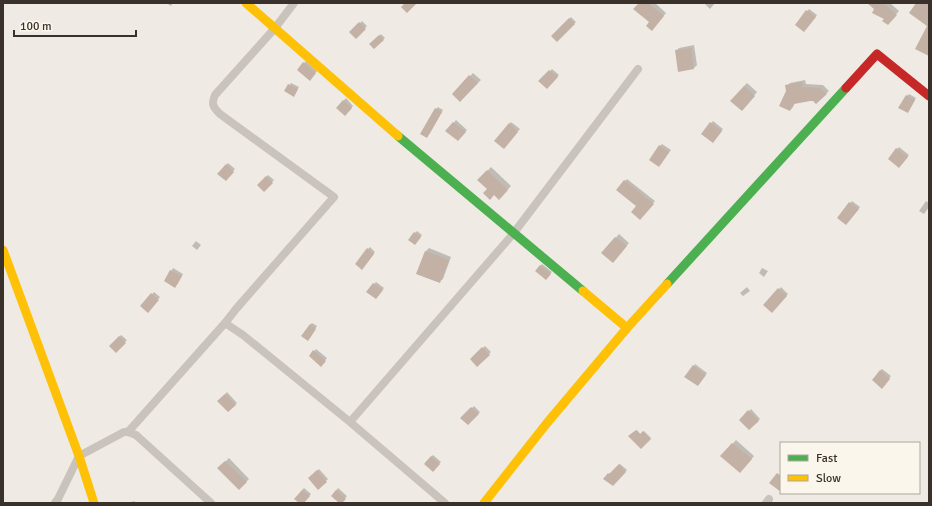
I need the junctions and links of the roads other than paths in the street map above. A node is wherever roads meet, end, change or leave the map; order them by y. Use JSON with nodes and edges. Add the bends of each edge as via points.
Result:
{"nodes":[{"id":1,"x":246,"y":3,"type":"edge"},
{"id":2,"x":294,"y":3,"type":"edge"},
{"id":3,"x":275,"y":28,"type":"junction"},
{"id":4,"x":638,"y":69,"type":"dead end"},
{"id":5,"x":929,"y":96,"type":"edge"},
{"id":6,"x":513,"y":234,"type":"junction"},
{"id":7,"x":3,"y":250,"type":"edge"},
{"id":8,"x":225,"y":323,"type":"junction"},
{"id":9,"x":626,"y":328,"type":"junction"},
{"id":10,"x":350,"y":422,"type":"junction"},
{"id":11,"x":128,"y":432,"type":"junction"},
{"id":12,"x":79,"y":456,"type":"junction"},
{"id":13,"x":55,"y":503,"type":"edge"},
{"id":14,"x":94,"y":503,"type":"edge"},
{"id":15,"x":211,"y":503,"type":"edge"},
{"id":16,"x":445,"y":503,"type":"edge"},
{"id":17,"x":484,"y":503,"type":"edge"}],
"edges":[{"from":1,"to":3,"type":"street"},
{"from":2,"to":3,"type":"street"},
{"from":3,"to":6,"type":"street"},
{"from":3,"to":8,"type":"street","via":[[215,95],[214,107],[334,197]]},
{"from":4,"to":6,"type":"street"},
{"from":5,"to":9,"type":"street","via":[[877,54]]},
{"from":6,"to":9,"type":"street"},
{"from":6,"to":10,"type":"street"},
{"from":7,"to":12,"type":"street"},
{"from":8,"to":10,"type":"street"},
{"from":8,"to":11,"type":"street"},
{"from":9,"to":17,"type":"street"},
{"from":10,"to":16,"type":"street"},
{"from":11,"to":12,"type":"street"},
{"from":11,"to":15,"type":"street","via":[[136,435]]},
{"from":12,"to":13,"type":"street"},
{"from":12,"to":14,"type":"street"}]}
